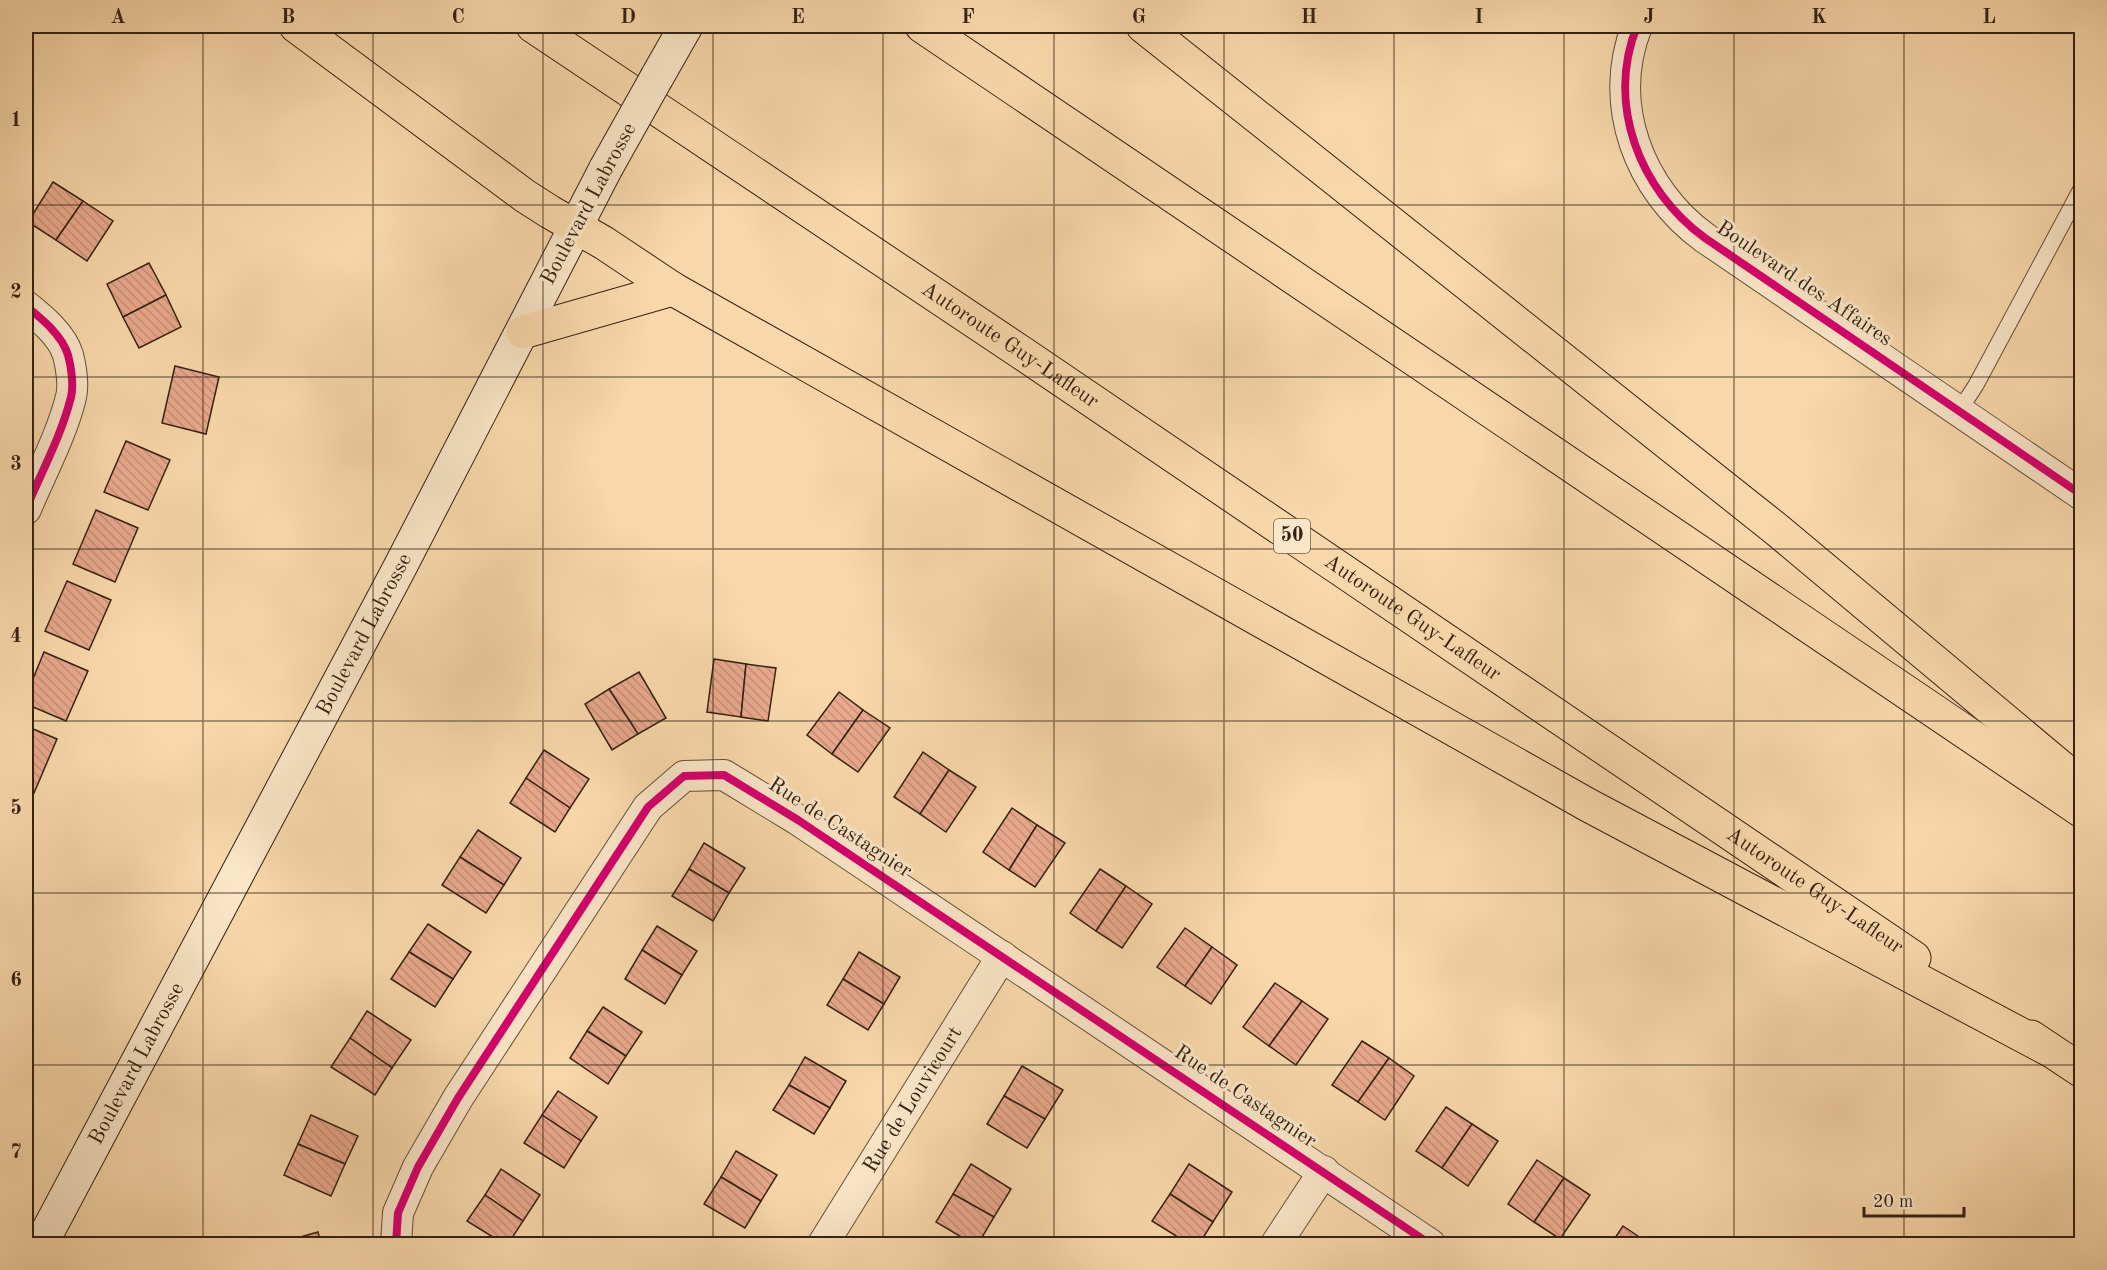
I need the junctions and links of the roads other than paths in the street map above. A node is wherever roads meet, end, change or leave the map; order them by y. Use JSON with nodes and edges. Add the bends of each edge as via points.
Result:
{"nodes":[{"id":1,"x":296,"y":26,"type":"edge"},
{"id":2,"x":533,"y":26,"type":"edge"},
{"id":3,"x":686,"y":26,"type":"edge"},
{"id":4,"x":922,"y":26,"type":"edge"},
{"id":5,"x":1143,"y":26,"type":"edge"},
{"id":6,"x":1637,"y":26,"type":"edge"},
{"id":7,"x":2082,"y":187,"type":"edge"},
{"id":8,"x":576,"y":228,"type":"junction"},
{"id":9,"x":673,"y":289,"type":"junction"},
{"id":10,"x":26,"y":306,"type":"edge"},
{"id":11,"x":523,"y":332,"type":"junction"},
{"id":12,"x":1959,"y":411,"type":"junction"},
{"id":13,"x":2082,"y":495,"type":"edge"},
{"id":14,"x":26,"y":509,"type":"edge"},
{"id":15,"x":2082,"y":785,"type":"edge"},
{"id":16,"x":2082,"y":811,"type":"edge"},
{"id":17,"x":1002,"y":956,"type":"junction"},
{"id":18,"x":2050,"y":1050,"type":"junction"},
{"id":19,"x":2082,"y":1071,"type":"edge"},
{"id":20,"x":1324,"y":1171,"type":"junction"},
{"id":21,"x":41,"y":1245,"type":"edge"},
{"id":22,"x":396,"y":1245,"type":"edge"},
{"id":23,"x":823,"y":1245,"type":"edge"},
{"id":24,"x":1276,"y":1245,"type":"edge"},
{"id":25,"x":1431,"y":1245,"type":"edge"}],
"edges":[{"from":1,"to":8,"type":"highway","via":[[525,196]]},
{"from":2,"to":18,"type":"highway","name":"Autoroute Guy-Lafleur","number":"50"},
{"from":3,"to":8,"type":"main road","name":"Boulevard Labrosse","bridge":true},
{"from":4,"to":16,"type":"highway"},
{"from":5,"to":15,"type":"highway","via":[[1776,530]]},
{"from":6,"to":12,"type":"street","name":"Boulevard des Affaires","via":[[1627,65],[1628,119],[1638,154],[1665,201],[1705,238]]},
{"from":7,"to":12,"type":"lane"},
{"from":8,"to":9,"type":"highway"},
{"from":8,"to":11,"type":"main road","name":"Boulevard Labrosse"},
{"from":9,"to":11,"type":"highway"},
{"from":9,"to":18,"type":"highway","via":[[1588,806]]},
{"from":10,"to":14,"type":"street","via":[[45,322],[68,354],[72,394]]},
{"from":11,"to":21,"type":"main road","name":"Boulevard Labrosse"},
{"from":12,"to":13,"type":"street","name":"Boulevard des Affaires"},
{"from":17,"to":20,"type":"street","name":"Rue de Castagnier"},
{"from":17,"to":22,"type":"street","name":"Rue de Castagnier","via":[[798,820],[724,776],[684,776],[648,807],[458,1098],[418,1167],[398,1213]]},
{"from":17,"to":23,"type":"street","name":"Rue de Louvicourt"},
{"from":18,"to":19,"type":"highway","name":"Autoroute Guy-Lafleur","number":"50"},
{"from":20,"to":24,"type":"street"},
{"from":20,"to":25,"type":"street","name":"Rue de Castagnier"}]}
